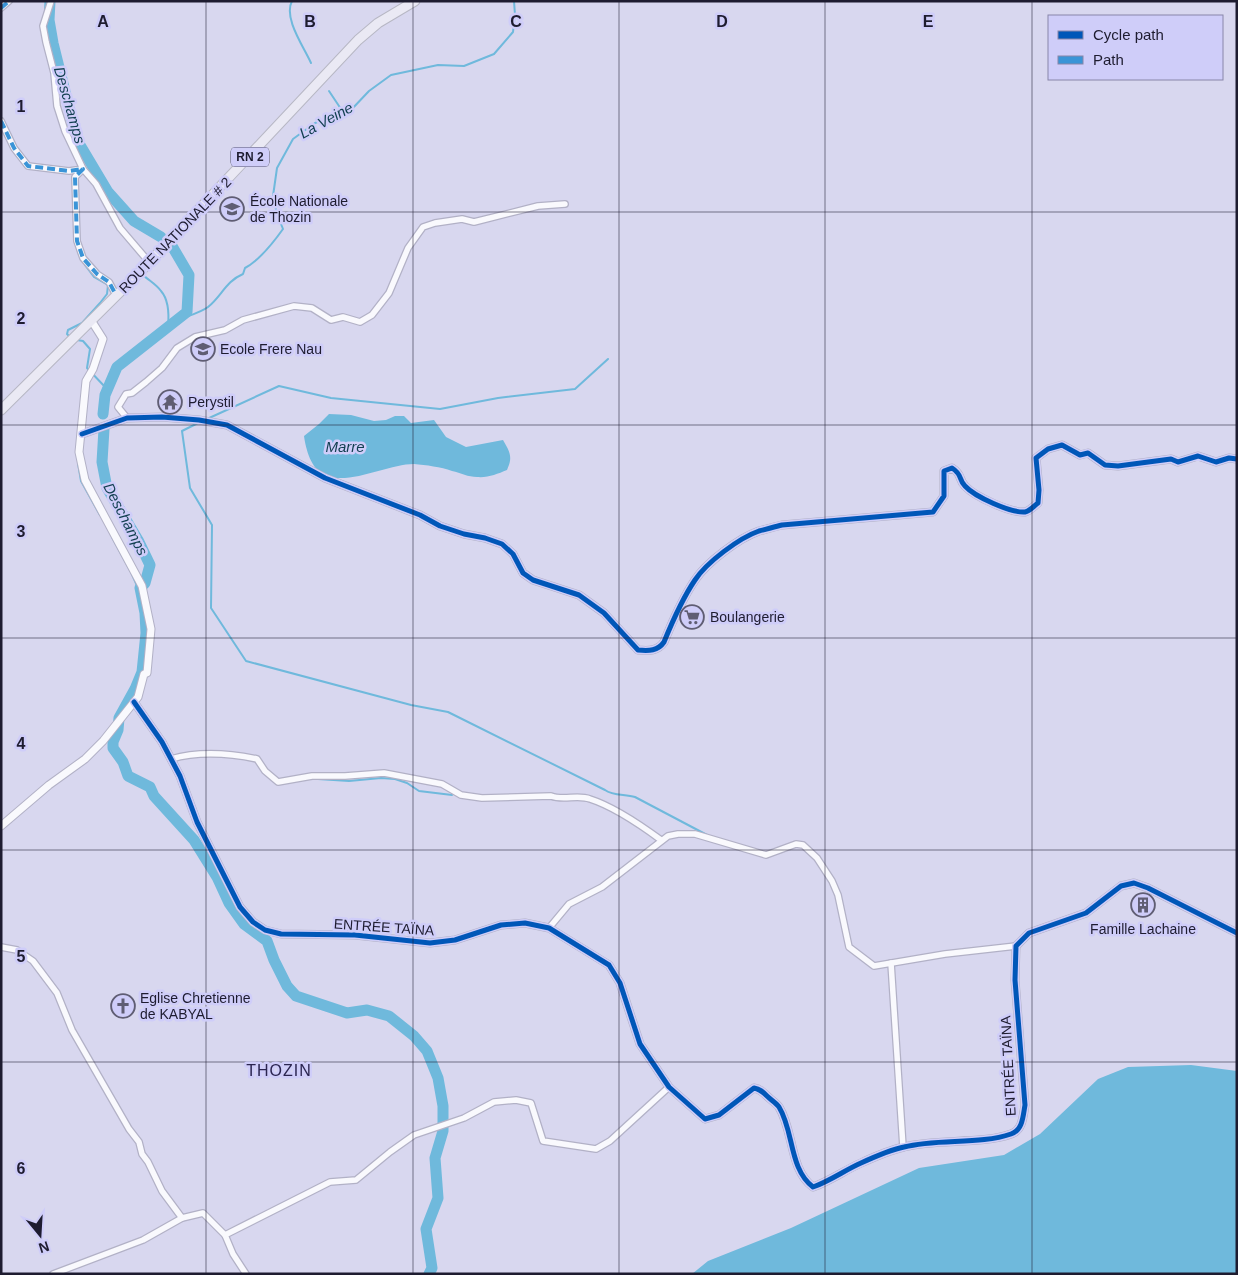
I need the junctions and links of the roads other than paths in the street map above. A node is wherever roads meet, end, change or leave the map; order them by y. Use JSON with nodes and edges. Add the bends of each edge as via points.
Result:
{"nodes":[{"id":1,"x":9,"y":1,"type":"edge"},
{"id":2,"x":51,"y":1,"type":"edge"},
{"id":3,"x":415,"y":1,"type":"edge"},
{"id":4,"x":1,"y":8,"type":"edge"},
{"id":5,"x":1,"y":121,"type":"edge"},
{"id":6,"x":83,"y":169,"type":"junction"},
{"id":7,"x":565,"y":204,"type":"dead end"},
{"id":8,"x":149,"y":262,"type":"junction"},
{"id":9,"x":116,"y":295,"type":"junction"},
{"id":10,"x":91,"y":320,"type":"junction"},
{"id":11,"x":1,"y":410,"type":"edge"},
{"id":12,"x":127,"y":418,"type":"junction"},
{"id":13,"x":82,"y":434,"type":"junction"},
{"id":14,"x":1237,"y":459,"type":"edge"},
{"id":15,"x":134,"y":702,"type":"junction"},
{"id":16,"x":171,"y":759,"type":"junction"},
{"id":17,"x":1,"y":826,"type":"edge"},
{"id":18,"x":661,"y":840,"type":"junction"},
{"id":19,"x":549,"y":928,"type":"junction"},
{"id":20,"x":1237,"y":933,"type":"edge"},
{"id":21,"x":1016,"y":946,"type":"junction"},
{"id":22,"x":1,"y":947,"type":"edge"},
{"id":23,"x":891,"y":964,"type":"junction"},
{"id":24,"x":669,"y":1087,"type":"junction"},
{"id":25,"x":903,"y":1147,"type":"junction"},
{"id":26,"x":182,"y":1218,"type":"junction"},
{"id":27,"x":225,"y":1235,"type":"junction"},
{"id":28,"x":53,"y":1274,"type":"edge"},
{"id":29,"x":246,"y":1274,"type":"edge"}],
"edges":[{"from":1,"to":4,"type":"street"},
{"from":2,"to":6,"type":"street","via":[[43,26],[54,73],[57,106]]},
{"from":3,"to":8,"type":"main road","name":"ROUTE NATIONALE # 2","number":"RN 2","via":[[358,40]]},
{"from":5,"to":6,"type":"street","via":[[14,148],[28,166],[69,171]]},
{"from":6,"to":8,"type":"street","via":[[96,184],[120,228]]},
{"from":6,"to":9,"type":"street","via":[[75,177],[77,241],[83,258],[109,282]]},
{"from":7,"to":12,"type":"street","via":[[538,206],[474,222],[462,219],[423,227],[408,248],[389,293],[372,315],[360,322],[343,317],[331,320],[312,308],[294,306],[195,337],[177,348],[146,382],[126,394],[118,407]]},
{"from":8,"to":9,"type":"main road","name":"ROUTE NATIONALE # 2","number":"RN 2"},
{"from":9,"to":10,"type":"main road","name":"ROUTE NATIONALE # 2","number":"RN 2"},
{"from":10,"to":11,"type":"main road","name":"ROUTE NATIONALE # 2","number":"RN 2"},
{"from":10,"to":13,"type":"street","via":[[102,339],[88,377]]},
{"from":12,"to":13,"type":"street"},
{"from":12,"to":14,"type":"street","via":[[162,417],[227,426],[340,485],[440,526],[502,544],[513,554],[523,573],[533,580],[579,595],[604,613],[638,650],[651,651],[661,647],[696,578],[733,545],[758,532],[782,525],[933,512],[944,496],[944,471],[952,468],[959,472],[964,485],[975,494],[1014,512],[1028,512],[1038,504],[1036,458],[1048,449],[1062,445],[1080,455],[1088,453],[1105,465],[1171,459],[1178,462],[1198,456],[1216,462]]},
{"from":13,"to":15,"type":"street","via":[[79,452],[85,480],[142,586],[152,629],[147,673]]},
{"from":15,"to":16,"type":"street","name":"ENTRÉE TAÏNA"},
{"from":15,"to":17,"type":"street","via":[[85,759]]},
{"from":16,"to":18,"type":"street","via":[[202,753],[257,759],[278,782],[312,776],[384,773],[442,784],[461,795],[482,798],[590,798]]},
{"from":16,"to":19,"type":"street","name":"ENTRÉE TAÏNA","via":[[240,907],[252,922],[265,930],[281,934],[355,935],[430,943],[456,940],[501,925],[525,923]]},
{"from":18,"to":19,"type":"street","via":[[602,886],[568,904]]},
{"from":18,"to":23,"type":"street","via":[[678,834],[696,834],[766,855],[796,844],[803,845],[817,858],[832,881],[849,947],[874,966]]},
{"from":19,"to":24,"type":"street","name":"ENTRÉE TAÏNA","via":[[609,965],[620,983],[640,1044]]},
{"from":20,"to":21,"type":"street","via":[[1134,883],[1121,886],[1086,913],[1029,933]]},
{"from":21,"to":23,"type":"street"},
{"from":21,"to":25,"type":"street","name":"ENTRÉE TAÏNA","via":[[1015,980],[1024,1105],[1022,1125],[1013,1134]]},
{"from":22,"to":26,"type":"street","via":[[17,950],[33,961],[57,993],[72,1030],[139,1142],[162,1191]]},
{"from":23,"to":25,"type":"street"},
{"from":24,"to":25,"type":"street","name":"ENTRÉE TAÏNA","via":[[705,1119],[719,1115],[754,1088],[760,1089],[779,1107],[793,1152],[806,1181],[813,1187],[860,1163]]},
{"from":24,"to":27,"type":"street","via":[[610,1141],[596,1149],[543,1141],[531,1103],[516,1100],[494,1102],[464,1118],[414,1135],[356,1180],[330,1182]]},
{"from":26,"to":27,"type":"street","via":[[203,1213]]},
{"from":26,"to":28,"type":"street","via":[[144,1240]]},
{"from":27,"to":29,"type":"street"}]}
